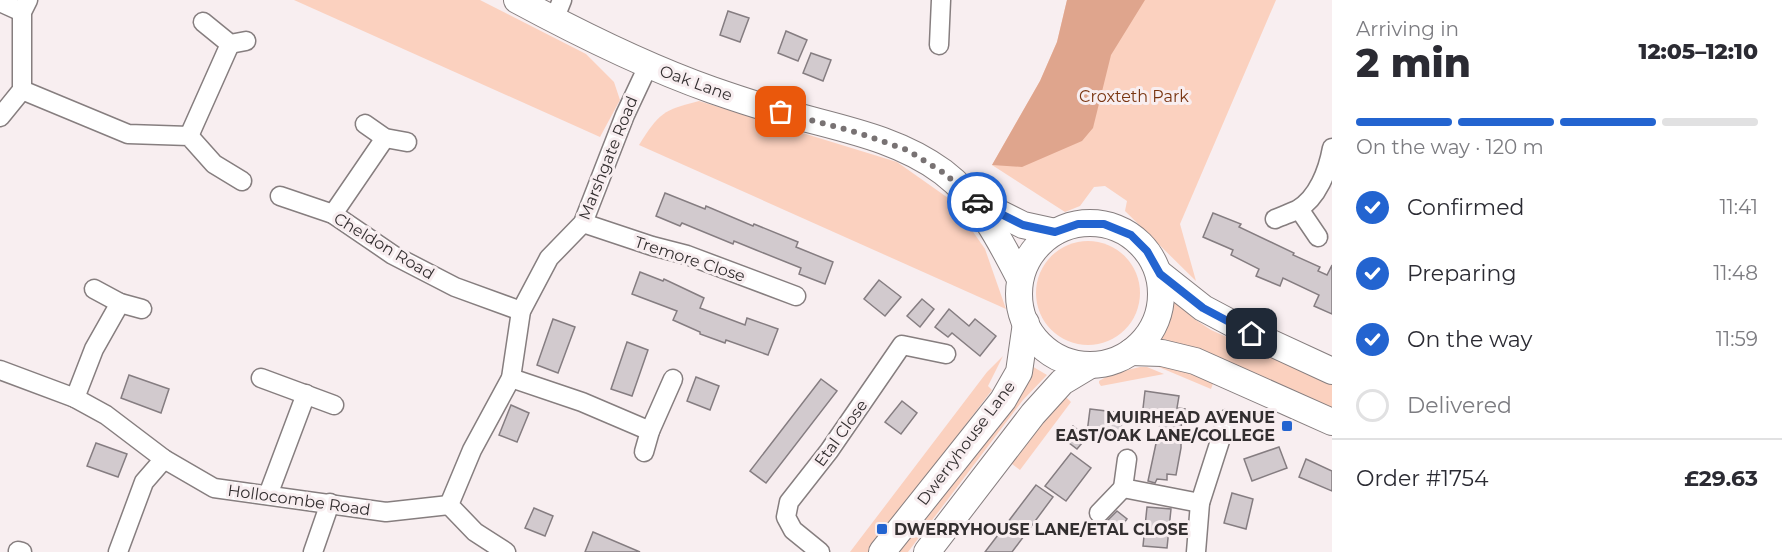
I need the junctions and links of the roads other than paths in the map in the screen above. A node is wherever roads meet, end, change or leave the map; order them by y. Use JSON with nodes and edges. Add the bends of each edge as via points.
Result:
{"nodes":[{"id":1,"x":517,"y":0,"type":"edge"},
{"id":2,"x":940,"y":0,"type":"edge"},
{"id":3,"x":0,"y":2,"type":"edge"},
{"id":4,"x":25,"y":6,"type":"edge"},
{"id":5,"x":558,"y":10,"type":"edge"},
{"id":6,"x":203,"y":22,"type":"dead end"},
{"id":7,"x":939,"y":45,"type":"dead end"},
{"id":8,"x":648,"y":66,"type":"junction"},
{"id":9,"x":22,"y":90,"type":"junction"},
{"id":10,"x":0,"y":117,"type":"edge"},
{"id":11,"x":365,"y":124,"type":"dead end"},
{"id":12,"x":189,"y":136,"type":"junction"},
{"id":13,"x":385,"y":138,"type":"junction"},
{"id":14,"x":407,"y":142,"type":"dead end"},
{"id":15,"x":1332,"y":148,"type":"edge"},
{"id":16,"x":242,"y":181,"type":"dead end"},
{"id":17,"x":280,"y":196,"type":"dead end"},
{"id":18,"x":973,"y":200,"type":"junction"},
{"id":19,"x":1299,"y":209,"type":"junction"},
{"id":20,"x":333,"y":214,"type":"junction"},
{"id":21,"x":1275,"y":219,"type":"dead end"},
{"id":22,"x":583,"y":224,"type":"junction"},
{"id":23,"x":1055,"y":232,"type":"junction"},
{"id":24,"x":1318,"y":237,"type":"dead end"},
{"id":25,"x":1160,"y":274,"type":"junction"},
{"id":26,"x":1020,"y":279,"type":"junction"},
{"id":27,"x":94,"y":289,"type":"dead end"},
{"id":28,"x":796,"y":296,"type":"dead end"},
{"id":29,"x":120,"y":303,"type":"junction"},
{"id":30,"x":142,"y":309,"type":"dead end"},
{"id":31,"x":521,"y":311,"type":"junction"},
{"id":32,"x":1026,"y":323,"type":"junction"},
{"id":33,"x":1131,"y":352,"type":"junction"},
{"id":34,"x":946,"y":354,"type":"dead end"},
{"id":35,"x":1087,"y":367,"type":"junction"},
{"id":36,"x":0,"y":370,"type":"edge"},
{"id":37,"x":1332,"y":371,"type":"edge"},
{"id":38,"x":261,"y":378,"type":"dead end"},
{"id":39,"x":511,"y":378,"type":"junction"},
{"id":40,"x":673,"y":380,"type":"dead end"},
{"id":41,"x":306,"y":394,"type":"junction"},
{"id":42,"x":75,"y":398,"type":"junction"},
{"id":43,"x":334,"y":405,"type":"dead end"},
{"id":44,"x":1227,"y":419,"type":"dead end"},
{"id":45,"x":1332,"y":422,"type":"edge"},
{"id":46,"x":650,"y":431,"type":"junction"},
{"id":47,"x":644,"y":452,"type":"dead end"},
{"id":48,"x":164,"y":459,"type":"junction"},
{"id":49,"x":1127,"y":459,"type":"dead end"},
{"id":50,"x":1123,"y":488,"type":"junction"},
{"id":51,"x":268,"y":495,"type":"junction"},
{"id":52,"x":330,"y":503,"type":"junction"},
{"id":53,"x":1200,"y":503,"type":"junction"},
{"id":54,"x":450,"y":505,"type":"junction"},
{"id":55,"x":1099,"y":513,"type":"dead end"},
{"id":56,"x":118,"y":552,"type":"edge"},
{"id":57,"x":313,"y":552,"type":"edge"},
{"id":58,"x":506,"y":552,"type":"edge"},
{"id":59,"x":820,"y":552,"type":"edge"},
{"id":60,"x":882,"y":552,"type":"edge"},
{"id":61,"x":927,"y":552,"type":"edge"},
{"id":62,"x":1196,"y":552,"type":"edge"}],
"edges":[{"from":1,"to":5,"type":"street","name":"Oak Lane"},
{"from":2,"to":7,"type":"street"},
{"from":3,"to":4,"type":"street"},
{"from":4,"to":9,"type":"street"},
{"from":5,"to":8,"type":"street","name":"Oak Lane"},
{"from":6,"to":12,"type":"street","via":[[238,43]]},
{"from":8,"to":18,"type":"street","name":"Oak Lane","via":[[712,90],[907,150],[944,173]]},
{"from":8,"to":22,"type":"street","name":"Marshgate Road"},
{"from":9,"to":10,"type":"street"},
{"from":9,"to":12,"type":"street","via":[[128,134]]},
{"from":11,"to":13,"type":"street"},
{"from":12,"to":16,"type":"street","via":[[214,164]]},
{"from":13,"to":14,"type":"street"},
{"from":13,"to":20,"type":"street"},
{"from":15,"to":19,"type":"street","via":[[1323,177]]},
{"from":17,"to":20,"type":"street","name":"Cheldon Road"},
{"from":18,"to":23,"type":"street","name":"Oak Lane","via":[[1023,225]]},
{"from":18,"to":26,"type":"street","name":"Oak Lane"},
{"from":19,"to":21,"type":"street"},
{"from":19,"to":24,"type":"street"},
{"from":20,"to":31,"type":"street","name":"Cheldon Road","via":[[393,255],[455,287]]},
{"from":22,"to":28,"type":"street","name":"Tremore Close","via":[[687,255]]},
{"from":22,"to":31,"type":"street","name":"Marshgate Road","via":[[549,258]]},
{"from":23,"to":25,"type":"street","via":[[1078,224],[1104,224],[1122,231],[1147,251]]},
{"from":23,"to":26,"type":"street","via":[[1040,244]]},
{"from":25,"to":33,"type":"street","via":[[1158,316],[1146,338]]},
{"from":25,"to":37,"type":"street","via":[[1203,308]]},
{"from":26,"to":32,"type":"street","via":[[1020,303]]},
{"from":27,"to":29,"type":"street"},
{"from":29,"to":30,"type":"street"},
{"from":29,"to":42,"type":"street","via":[[94,349]]},
{"from":31,"to":39,"type":"street","name":"Marshgate Road"},
{"from":32,"to":35,"type":"street","via":[[1038,341],[1054,354]]},
{"from":32,"to":60,"type":"street","name":"Dwerryhouse Lane","via":[[1019,372],[1003,400]]},
{"from":33,"to":35,"type":"street"},
{"from":33,"to":45,"type":"street","via":[[1162,353],[1195,361]]},
{"from":34,"to":59,"type":"street","name":"Etal Close","via":[[903,345],[789,502],[786,517],[793,530]]},
{"from":35,"to":61,"type":"street","via":[[1062,382],[1033,414]]},
{"from":36,"to":42,"type":"street","name":"Hollocombe Road"},
{"from":38,"to":41,"type":"street"},
{"from":39,"to":46,"type":"street"},
{"from":39,"to":54,"type":"street","name":"Marshgate Road","via":[[471,450]]},
{"from":40,"to":46,"type":"street"},
{"from":41,"to":43,"type":"street"},
{"from":41,"to":51,"type":"street"},
{"from":42,"to":48,"type":"street","name":"Hollocombe Road","via":[[106,415]]},
{"from":44,"to":53,"type":"street"},
{"from":46,"to":47,"type":"street"},
{"from":48,"to":51,"type":"street","name":"Hollocombe Road","via":[[214,488]]},
{"from":48,"to":56,"type":"street","via":[[144,482]]},
{"from":49,"to":50,"type":"street"},
{"from":50,"to":53,"type":"street"},
{"from":50,"to":55,"type":"street"},
{"from":51,"to":52,"type":"street","name":"Hollocombe Road"},
{"from":52,"to":54,"type":"street","name":"Hollocombe Road","via":[[386,512]]},
{"from":52,"to":57,"type":"street"},
{"from":53,"to":62,"type":"street"},
{"from":54,"to":58,"type":"street","via":[[475,532]]}]}
